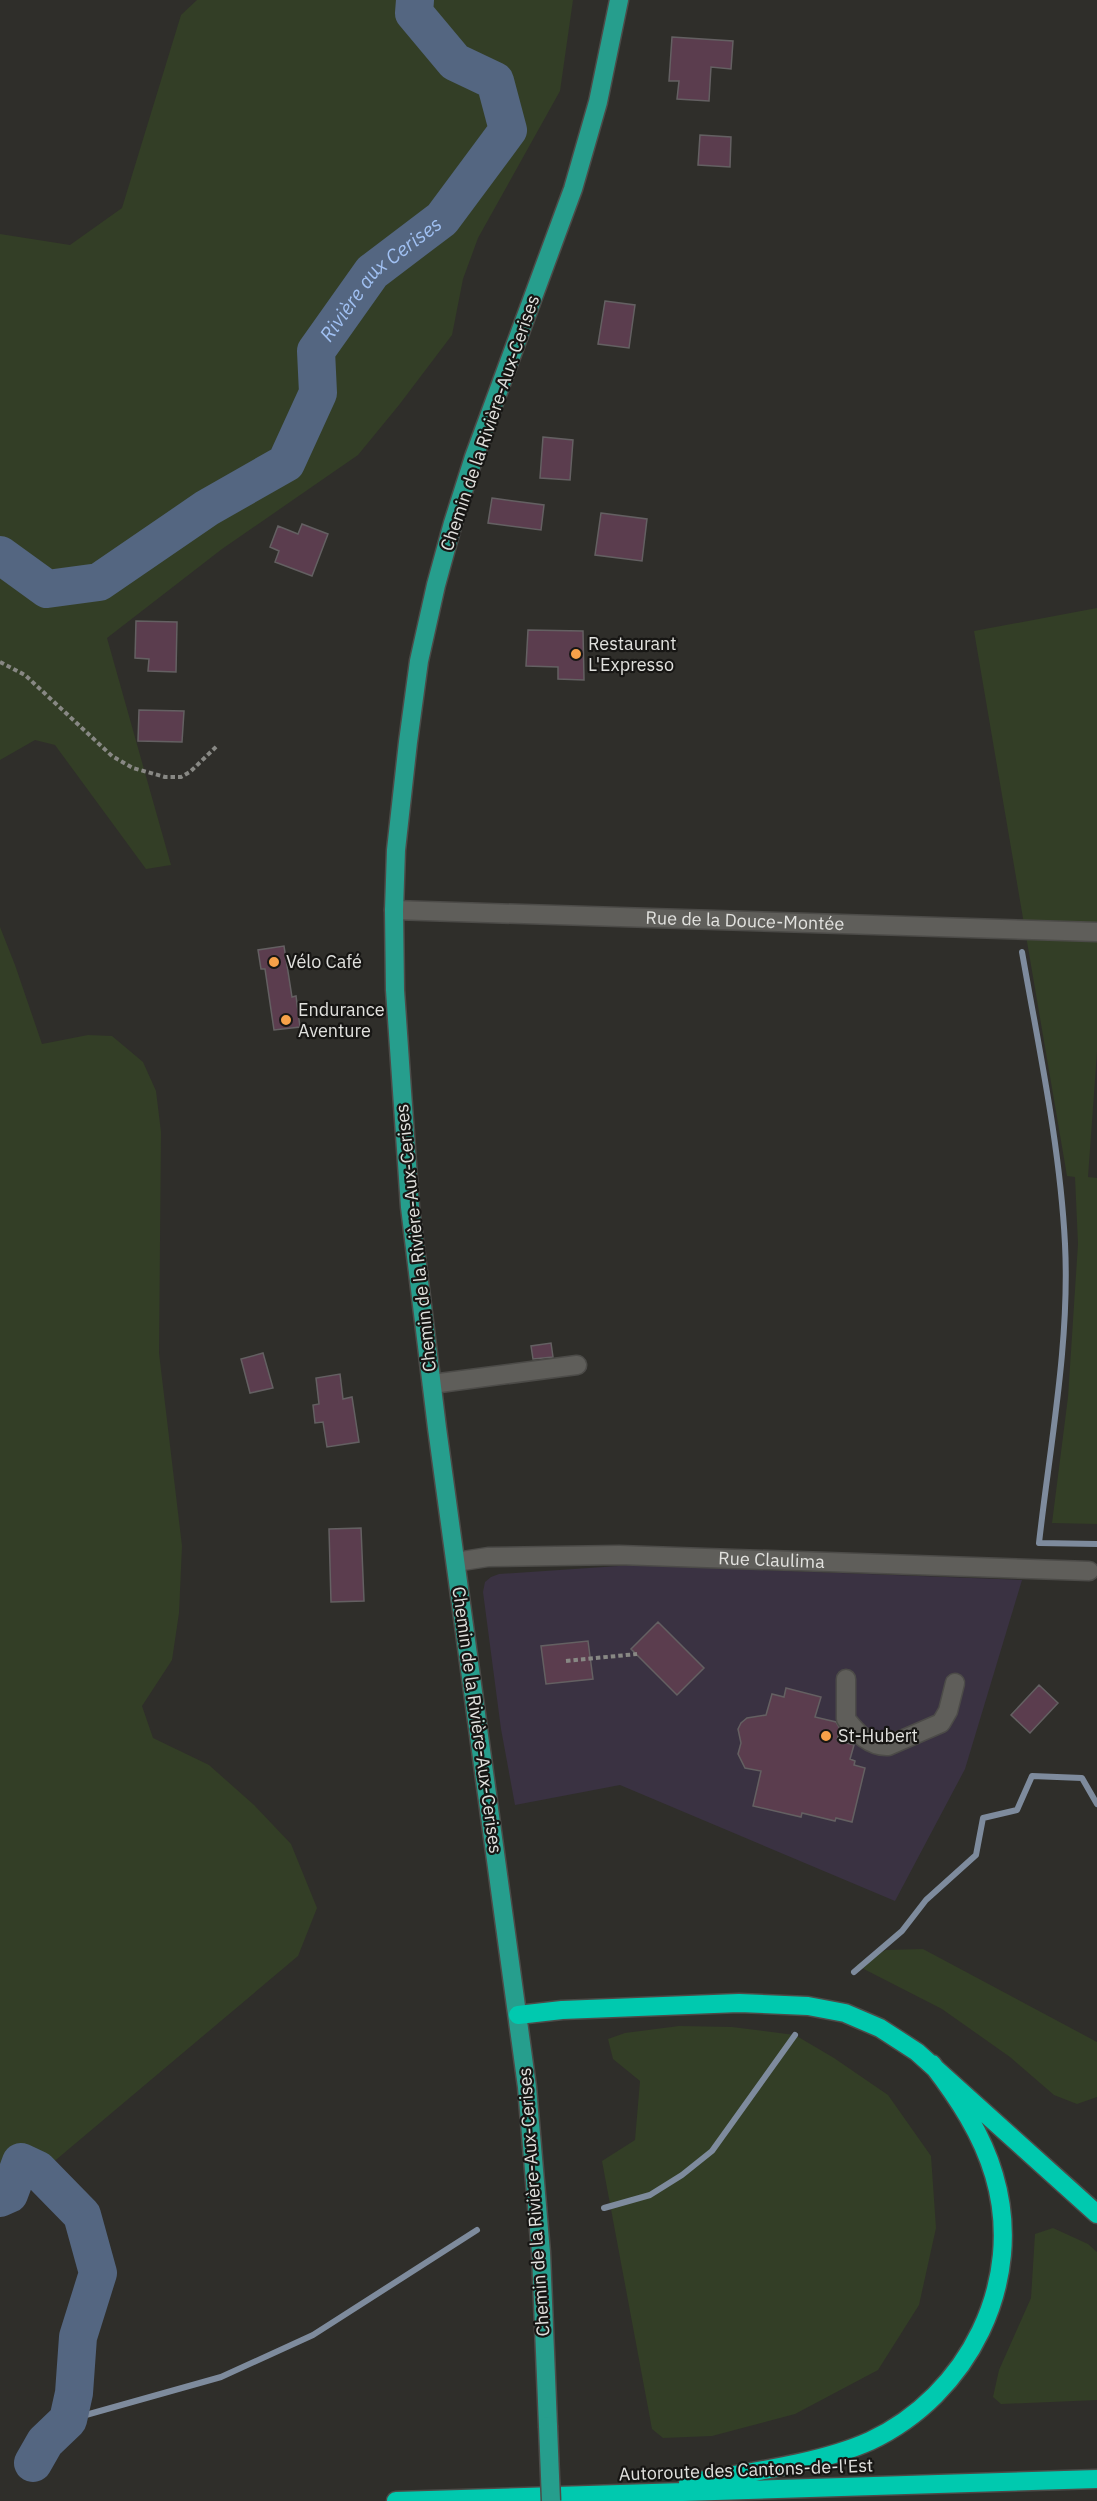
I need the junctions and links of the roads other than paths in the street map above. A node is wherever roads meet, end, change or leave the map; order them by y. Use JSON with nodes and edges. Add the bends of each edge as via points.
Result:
{"nodes":[{"id":1,"x":619,"y":0,"type":"edge"},
{"id":2,"x":393,"y":910,"type":"junction"},
{"id":3,"x":1097,"y":932,"type":"edge"},
{"id":4,"x":577,"y":1365,"type":"dead end"},
{"id":5,"x":432,"y":1384,"type":"junction"},
{"id":6,"x":456,"y":1562,"type":"junction"},
{"id":7,"x":1089,"y":1571,"type":"dead end"},
{"id":8,"x":846,"y":1679,"type":"dead end"},
{"id":9,"x":955,"y":1683,"type":"dead end"},
{"id":10,"x":518,"y":2015,"type":"junction"},
{"id":11,"x":932,"y":2064,"type":"junction"},
{"id":12,"x":1097,"y":2214,"type":"edge"},
{"id":13,"x":1097,"y":2479,"type":"edge"},
{"id":14,"x":624,"y":2495,"type":"junction"},
{"id":15,"x":396,"y":2501,"type":"edge"},
{"id":16,"x":551,"y":2501,"type":"edge"}],
"edges":[{"from":1,"to":2,"type":"main road","name":"Chemin de la Rivière-Aux-Cerises","via":[[598,102],[573,189],[474,457],[436,585],[419,661],[408,742]]},
{"from":2,"to":3,"type":"street","name":"Rue de la Douce-Montée"},
{"from":2,"to":5,"type":"main road","name":"Chemin de la Rivière-Aux-Cerises","via":[[410,1207]]},
{"from":4,"to":5,"type":"street"},
{"from":5,"to":6,"type":"main road","name":"Chemin de la Rivière-Aux-Cerises"},
{"from":6,"to":7,"type":"street","name":"Rue Claulima","via":[[488,1557],[619,1555]]},
{"from":6,"to":10,"type":"main road","name":"Chemin de la Rivière-Aux-Cerises"},
{"from":8,"to":9,"type":"street","via":[[846,1719],[864,1738],[880,1746],[941,1722]]},
{"from":10,"to":11,"type":"highway","via":[[730,2003],[827,2008],[862,2019],[907,2044]]},
{"from":10,"to":16,"type":"main road","name":"Chemin de la Rivière-Aux-Cerises","bridge":true,"via":[[539,2218]]},
{"from":11,"to":12,"type":"highway"},
{"from":11,"to":14,"type":"highway","via":[[963,2109],[986,2153],[1001,2209],[1001,2258],[995,2292],[984,2327],[967,2359],[921,2409],[858,2446],[767,2469]]},
{"from":13,"to":14,"type":"highway","name":"Autoroute des Cantons-de-l'Est"},
{"from":14,"to":15,"type":"highway","name":"Autoroute des Cantons-de-l'Est"}]}
